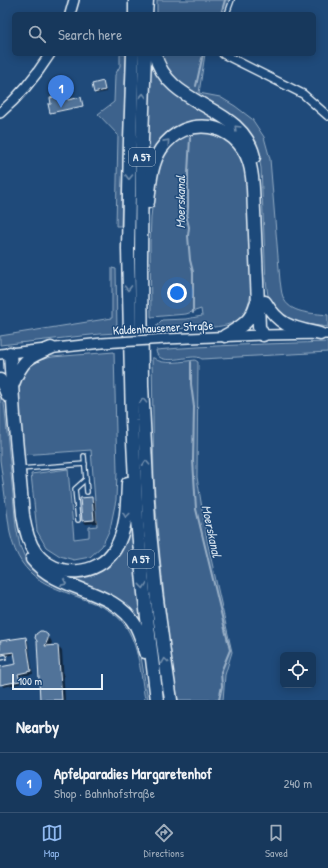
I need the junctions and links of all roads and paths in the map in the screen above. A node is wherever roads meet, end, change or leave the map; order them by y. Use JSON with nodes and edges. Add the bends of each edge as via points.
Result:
{"nodes":[{"id":1,"x":74,"y":0,"type":"edge"},
{"id":2,"x":136,"y":0,"type":"edge"},
{"id":3,"x":147,"y":0,"type":"edge"},
{"id":4,"x":153,"y":0,"type":"edge"},
{"id":5,"x":232,"y":0,"type":"edge"},
{"id":6,"x":71,"y":12,"type":"edge"},
{"id":7,"x":135,"y":12,"type":"edge"},
{"id":8,"x":146,"y":12,"type":"edge"},
{"id":9,"x":152,"y":12,"type":"edge"},
{"id":10,"x":228,"y":12,"type":"edge"},
{"id":11,"x":49,"y":56,"type":"edge"},
{"id":12,"x":133,"y":56,"type":"edge"},
{"id":13,"x":145,"y":56,"type":"edge"},
{"id":14,"x":155,"y":56,"type":"edge"},
{"id":15,"x":227,"y":56,"type":"edge"},
{"id":16,"x":0,"y":113,"type":"edge"},
{"id":17,"x":328,"y":116,"type":"edge"},
{"id":18,"x":141,"y":261,"type":"junction"},
{"id":19,"x":261,"y":298,"type":"junction"},
{"id":20,"x":324,"y":334,"type":"edge"},
{"id":21,"x":263,"y":335,"type":"junction"},
{"id":22,"x":225,"y":336,"type":"junction"},
{"id":23,"x":51,"y":348,"type":"junction"},
{"id":24,"x":4,"y":353,"type":"edge"},
{"id":25,"x":0,"y":380,"type":"edge"},
{"id":26,"x":10,"y":391,"type":"junction"},
{"id":27,"x":132,"y":421,"type":"junction"},
{"id":28,"x":84,"y":456,"type":"dead end"},
{"id":29,"x":85,"y":464,"type":"junction"},
{"id":30,"x":18,"y":470,"type":"junction"},
{"id":31,"x":86,"y":480,"type":"junction"},
{"id":32,"x":87,"y":492,"type":"dead end"},
{"id":33,"x":78,"y":520,"type":"dead end"},
{"id":34,"x":5,"y":657,"type":"dead end"},
{"id":35,"x":0,"y":658,"type":"edge"},
{"id":36,"x":157,"y":698,"type":"edge"},
{"id":37,"x":171,"y":700,"type":"edge"}],
"edges":[{"from":1,"to":6,"type":"main road"},
{"from":2,"to":7,"type":"highway"},
{"from":3,"to":8,"type":"highway"},
{"from":4,"to":9,"type":"highway"},
{"from":5,"to":10,"type":"lane"},
{"from":11,"to":16,"type":"main road","via":[[41,69]]},
{"from":12,"to":27,"type":"highway","number":"A 57","one_way":true,"via":[[128,249]]},
{"from":18,"to":13,"type":"highway","number":"A 57","one_way":true},
{"from":19,"to":14,"type":"highway","one_way":true,"via":[[256,171],[249,142],[236,126],[168,81]]},
{"from":15,"to":17,"type":"street","via":[[303,94]]},
{"from":18,"to":19,"type":"highway","one_way":true,"via":[[151,178],[161,150],[178,132],[188,128],[200,126],[222,130],[242,147],[251,172]]},
{"from":37,"to":18,"type":"highway","number":"A 57","one_way":true,"via":[[149,522],[142,385]]},
{"from":19,"to":20,"type":"highway","via":[[277,319],[287,325]]},
{"from":19,"to":21,"type":"highway","via":[[259,327]]},
{"from":19,"to":22,"type":"highway","via":[[248,321]]},
{"from":20,"to":21,"type":"main road","name":"Kaldenhausener Straße"},
{"from":21,"to":22,"type":"main road","name":"Kaldenhausener Straße"},
{"from":22,"to":23,"type":"main road","name":"Kaldenhausener Straße","bridge":true},
{"from":23,"to":24,"type":"main road","name":"Kaldenhausener Straße"},
{"from":23,"to":26,"type":"highway","via":[[24,362]]},
{"from":24,"to":26,"type":"highway"},
{"from":25,"to":26,"type":"highway"},
{"from":26,"to":30,"type":"highway"},
{"from":26,"to":36,"type":"highway","one_way":true,"via":[[20,527],[27,552],[46,573],[108,600],[130,618],[140,636]]},
{"from":27,"to":30,"type":"highway","one_way":true,"via":[[127,433],[128,482],[124,528],[115,550],[95,567],[67,571],[46,563],[37,553],[24,522]]},
{"from":27,"to":36,"type":"highway","number":"A 57","one_way":true,"via":[[137,520]]},
{"from":28,"to":29,"type":"lane"},
{"from":29,"to":30,"type":"lane"},
{"from":29,"to":31,"type":"lane"},
{"from":31,"to":32,"type":"lane"},
{"from":31,"to":33,"type":"lane","via":[[75,488]]},
{"from":34,"to":35,"type":"lane"}]}
